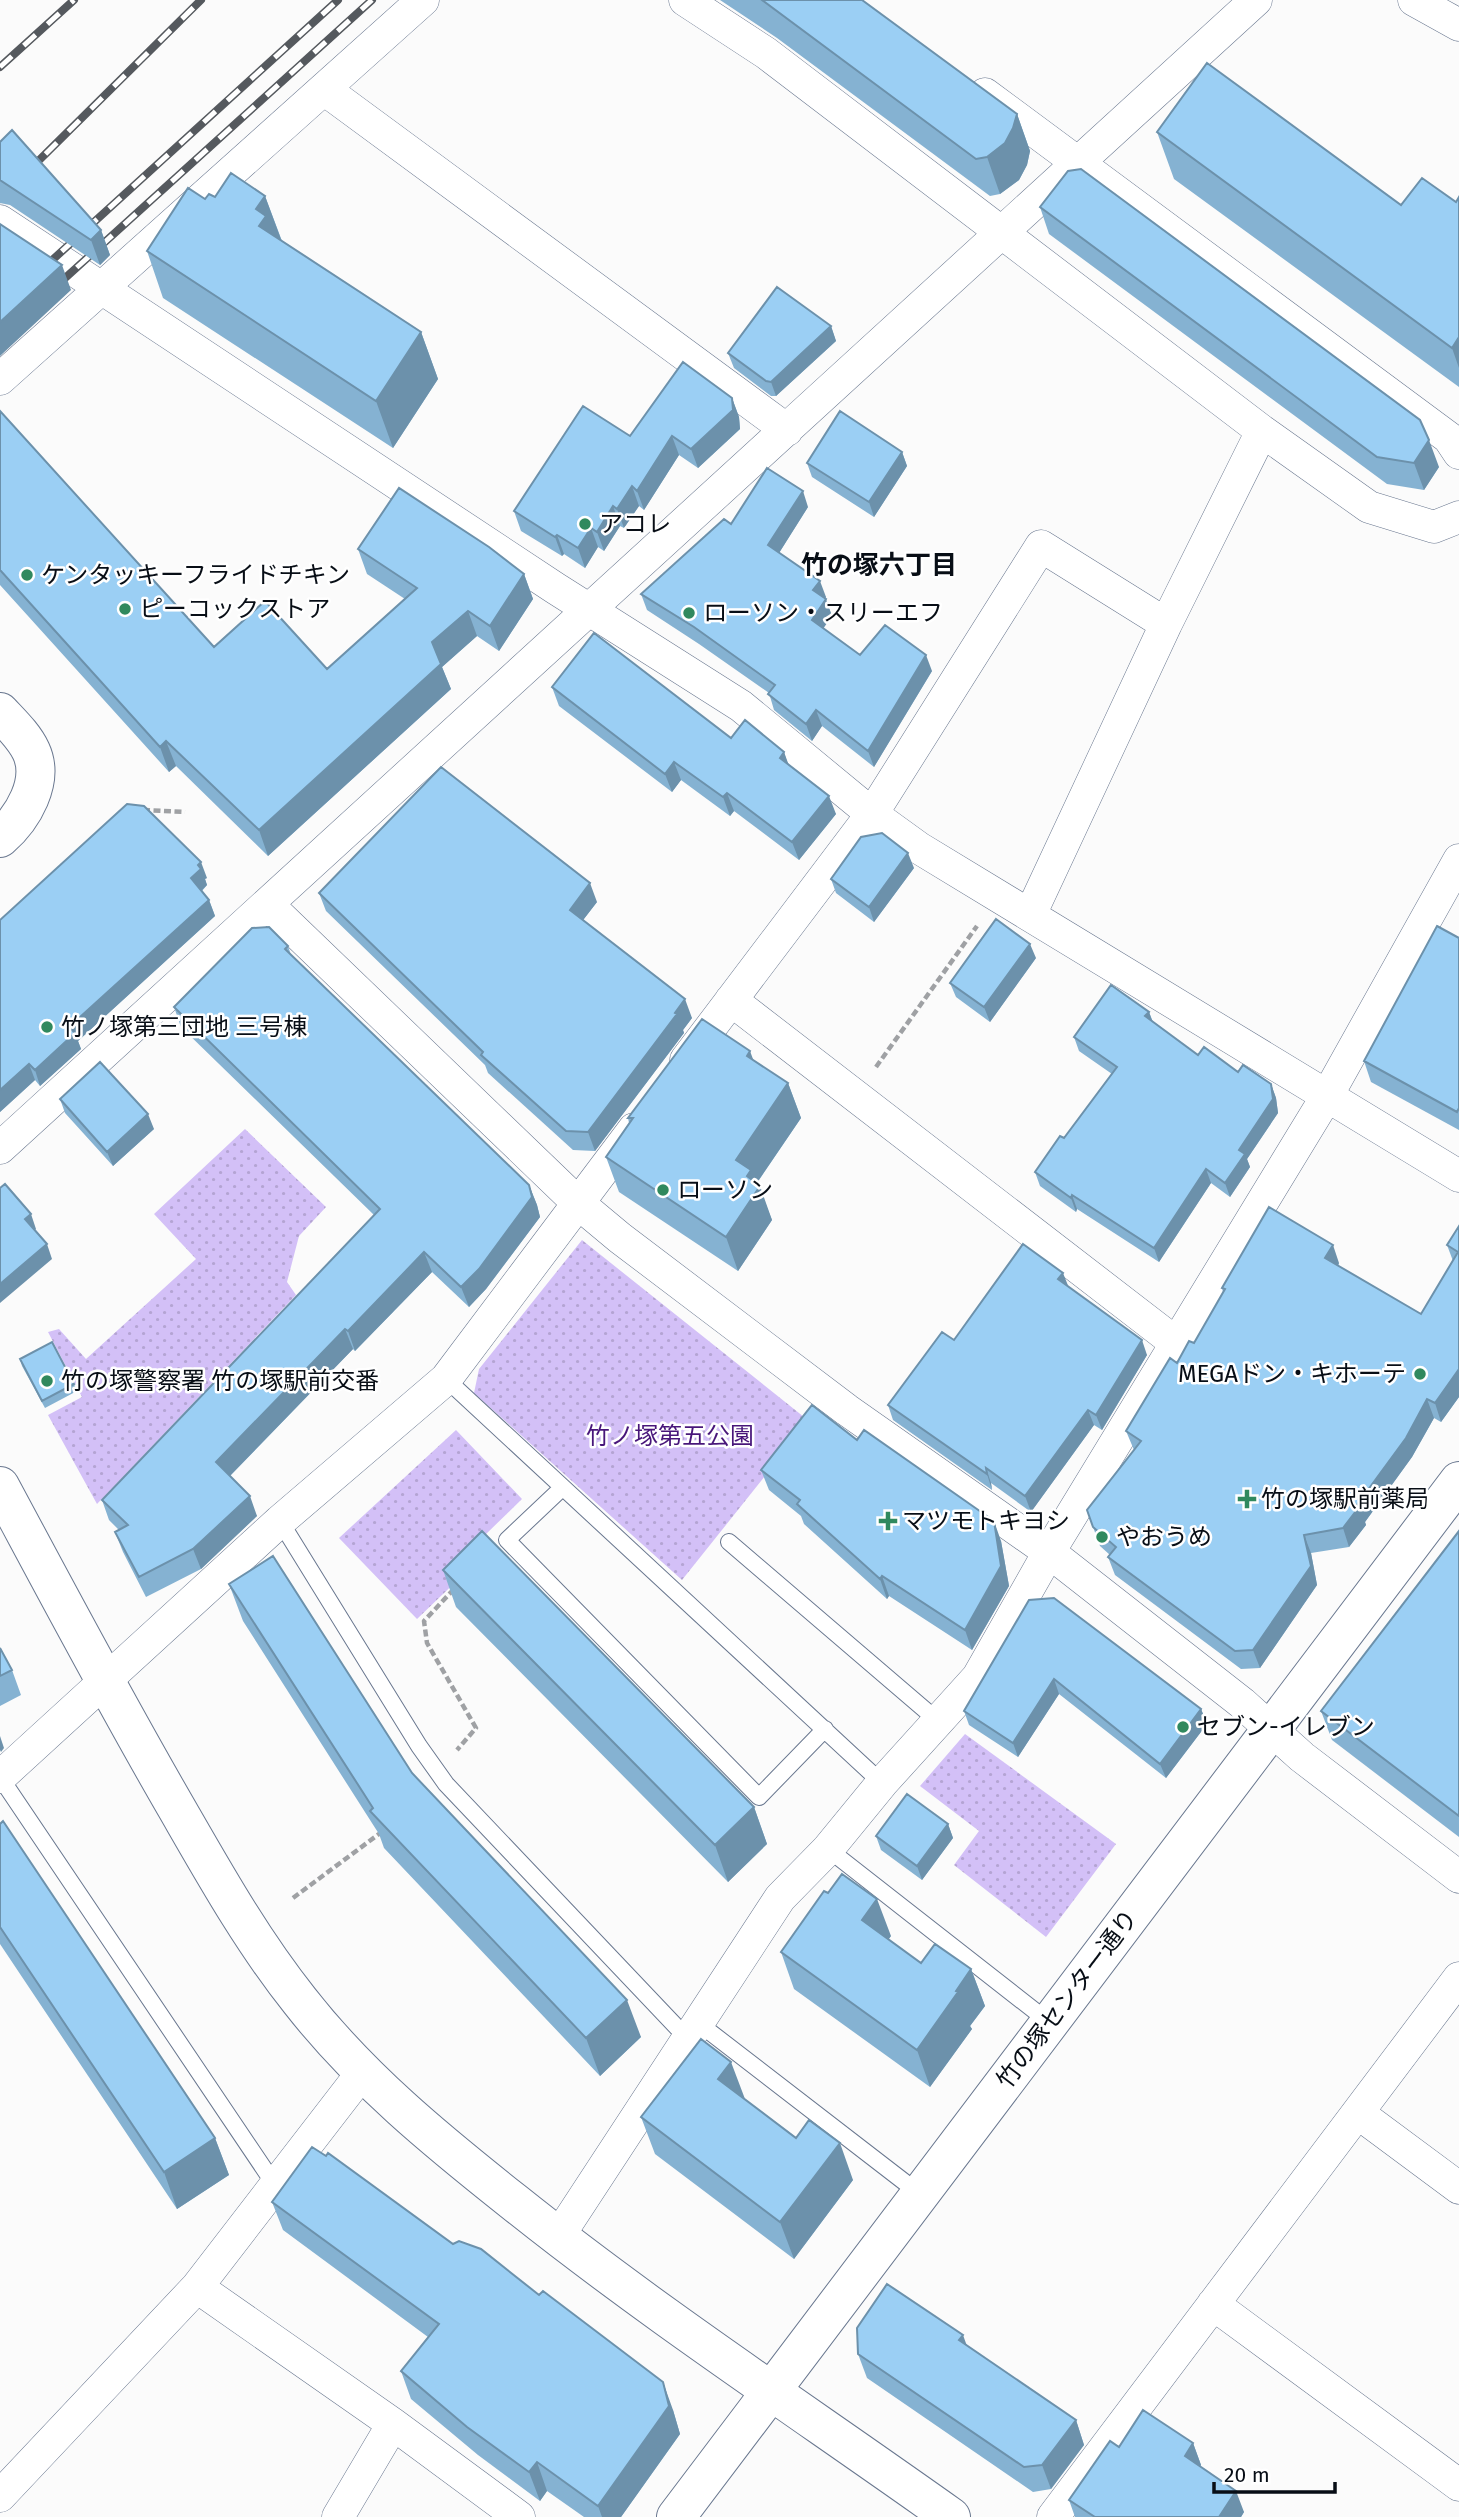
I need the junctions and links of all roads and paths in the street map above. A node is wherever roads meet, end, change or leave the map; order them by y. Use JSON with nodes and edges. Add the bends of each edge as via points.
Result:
{"nodes":[{"id":1,"x":423,"y":0,"type":"edge"},
{"id":2,"x":685,"y":0,"type":"edge"},
{"id":3,"x":1256,"y":0,"type":"edge"},
{"id":4,"x":1414,"y":0,"type":"edge"},
{"id":5,"x":1459,"y":25,"type":"edge"},
{"id":6,"x":967,"y":80,"type":"edge"},
{"id":7,"x":324,"y":89,"type":"junction"},
{"id":8,"x":1079,"y":163,"type":"junction"},
{"id":9,"x":0,"y":221,"type":"edge"},
{"id":10,"x":1002,"y":232,"type":"junction"},
{"id":11,"x":103,"y":288,"type":"junction"},
{"id":12,"x":0,"y":379,"type":"edge"},
{"id":13,"x":787,"y":430,"type":"junction"},
{"id":14,"x":1262,"y":431,"type":"junction"},
{"id":15,"x":1459,"y":453,"type":"edge"},
{"id":16,"x":1459,"y":517,"type":"edge"},
{"id":17,"x":588,"y":609,"type":"junction"},
{"id":18,"x":1166,"y":624,"type":"junction"},
{"id":19,"x":0,"y":712,"type":"edge"},
{"id":20,"x":134,"y":809,"type":"edge"},
{"id":21,"x":185,"y":812,"type":"dead end"},
{"id":22,"x":872,"y":814,"type":"junction"},
{"id":23,"x":0,"y":838,"type":"edge"},
{"id":24,"x":1459,"y":860,"type":"edge"},
{"id":25,"x":998,"y":897,"type":"junction"},
{"id":26,"x":267,"y":904,"type":"junction"},
{"id":27,"x":1030,"y":915,"type":"junction"},
{"id":28,"x":730,"y":1000,"type":"junction"},
{"id":29,"x":1327,"y":1096,"type":"junction"},
{"id":30,"x":854,"y":1097,"type":"junction"},
{"id":31,"x":0,"y":1148,"type":"edge"},
{"id":32,"x":1459,"y":1176,"type":"edge"},
{"id":33,"x":578,"y":1203,"type":"junction"},
{"id":34,"x":1176,"y":1343,"type":"junction"},
{"id":35,"x":446,"y":1379,"type":"junction"},
{"id":36,"x":1459,"y":1481,"type":"edge"},
{"id":37,"x":0,"y":1486,"type":"edge"},
{"id":38,"x":562,"y":1488,"type":"junction"},
{"id":39,"x":280,"y":1521,"type":"junction"},
{"id":40,"x":729,"y":1542,"type":"dead end"},
{"id":41,"x":1049,"y":1552,"type":"junction"},
{"id":42,"x":105,"y":1681,"type":"junction"},
{"id":43,"x":938,"y":1721,"type":"junction"},
{"id":44,"x":1271,"y":1728,"type":"junction"},
{"id":45,"x":825,"y":1729,"type":"junction"},
{"id":46,"x":0,"y":1777,"type":"edge"},
{"id":47,"x":882,"y":1783,"type":"junction"},
{"id":48,"x":828,"y":1849,"type":"junction"},
{"id":49,"x":1459,"y":1877,"type":"edge"},
{"id":50,"x":1459,"y":1978,"type":"edge"},
{"id":51,"x":1049,"y":2022,"type":"junction"},
{"id":52,"x":692,"y":2030,"type":"junction"},
{"id":53,"x":362,"y":2073,"type":"junction"},
{"id":54,"x":1358,"y":2112,"type":"junction"},
{"id":55,"x":275,"y":2185,"type":"junction"},
{"id":56,"x":1459,"y":2188,"type":"edge"},
{"id":57,"x":920,"y":2194,"type":"junction"},
{"id":58,"x":558,"y":2237,"type":"junction"},
{"id":59,"x":197,"y":2287,"type":"junction"},
{"id":60,"x":1213,"y":2304,"type":"junction"},
{"id":61,"x":772,"y":2391,"type":"junction"},
{"id":62,"x":393,"y":2424,"type":"junction"},
{"id":63,"x":1459,"y":2485,"type":"edge"},
{"id":64,"x":0,"y":2496,"type":"edge"},
{"id":65,"x":338,"y":2517,"type":"edge"},
{"id":66,"x":519,"y":2517,"type":"edge"},
{"id":67,"x":676,"y":2517,"type":"edge"},
{"id":68,"x":951,"y":2517,"type":"edge"},
{"id":69,"x":1053,"y":2517,"type":"edge"}],
"edges":[{"from":1,"to":7,"type":"street"},
{"from":2,"to":10,"type":"street","via":[[766,53]]},
{"from":3,"to":8,"type":"street"},
{"from":4,"to":5,"type":"street"},
{"from":6,"to":8,"type":"street"},
{"from":7,"to":11,"type":"street"},
{"from":7,"to":13,"type":"street"},
{"from":8,"to":10,"type":"street"},
{"from":8,"to":15,"type":"street","via":[[1449,438]]},
{"from":9,"to":11,"type":"street"},
{"from":10,"to":13,"type":"street"},
{"from":10,"to":14,"type":"street"},
{"from":11,"to":12,"type":"street"},
{"from":11,"to":17,"type":"street"},
{"from":13,"to":17,"type":"street"},
{"from":14,"to":16,"type":"street","via":[[1369,507],[1434,527]]},
{"from":14,"to":18,"type":"street"},
{"from":17,"to":22,"type":"street","via":[[741,706]]},
{"from":17,"to":26,"type":"street"},
{"from":18,"to":22,"type":"street","via":[[1041,546]]},
{"from":18,"to":27,"type":"street"},
{"from":19,"to":23,"type":"street","via":[[31,750],[36,767],[23,812]]},
{"from":20,"to":21,"type":"path"},
{"from":22,"to":25,"type":"street"},
{"from":22,"to":28,"type":"street"},
{"from":24,"to":29,"type":"street"},
{"from":25,"to":27,"type":"street"},
{"from":25,"to":30,"type":"path"},
{"from":26,"to":31,"type":"street"},
{"from":26,"to":33,"type":"street"},
{"from":27,"to":29,"type":"street"},
{"from":28,"to":30,"type":"street"},
{"from":28,"to":33,"type":"street"},
{"from":29,"to":32,"type":"street"},
{"from":29,"to":34,"type":"street"},
{"from":30,"to":34,"type":"street"},
{"from":33,"to":35,"type":"street"},
{"from":33,"to":41,"type":"street","via":[[847,1410]]},
{"from":34,"to":41,"type":"street"},
{"from":35,"to":38,"type":"lane"},
{"from":35,"to":39,"type":"street"},
{"from":36,"to":44,"type":"street","name":"竹の塚センター通り"},
{"from":37,"to":42,"type":"street"},
{"from":38,"to":45,"type":"lane"},
{"from":38,"to":45,"type":"lane","via":[[507,1540],[759,1797]]},
{"from":39,"to":42,"type":"street"},
{"from":39,"to":52,"type":"lane","via":[[446,1784]]},
{"from":40,"to":43,"type":"lane"},
{"from":41,"to":43,"type":"street","via":[[978,1677]]},
{"from":41,"to":44,"type":"street"},
{"from":42,"to":46,"type":"street"},
{"from":42,"to":53,"type":"street","via":[[252,1934],[299,2001]]},
{"from":43,"to":47,"type":"street"},
{"from":44,"to":49,"type":"street"},
{"from":44,"to":51,"type":"street","name":"竹の塚センター通り"},
{"from":45,"to":47,"type":"lane"},
{"from":46,"to":55,"type":"lane"},
{"from":47,"to":48,"type":"street"},
{"from":48,"to":51,"type":"lane"},
{"from":48,"to":52,"type":"street","via":[[780,1898]]},
{"from":50,"to":54,"type":"street"},
{"from":51,"to":57,"type":"street","name":"竹の塚センター通り"},
{"from":52,"to":57,"type":"lane"},
{"from":52,"to":58,"type":"street"},
{"from":53,"to":55,"type":"street"},
{"from":53,"to":58,"type":"street","via":[[438,2142]]},
{"from":54,"to":56,"type":"street"},
{"from":54,"to":60,"type":"street"},
{"from":55,"to":59,"type":"street"},
{"from":57,"to":61,"type":"street","name":"竹の塚センター通り"},
{"from":58,"to":61,"type":"street"},
{"from":59,"to":62,"type":"street"},
{"from":59,"to":64,"type":"street"},
{"from":60,"to":63,"type":"street"},
{"from":60,"to":69,"type":"street"},
{"from":61,"to":67,"type":"street","name":"竹の塚センター通り"},
{"from":61,"to":68,"type":"street"},
{"from":62,"to":65,"type":"street"},
{"from":62,"to":66,"type":"street"}]}
